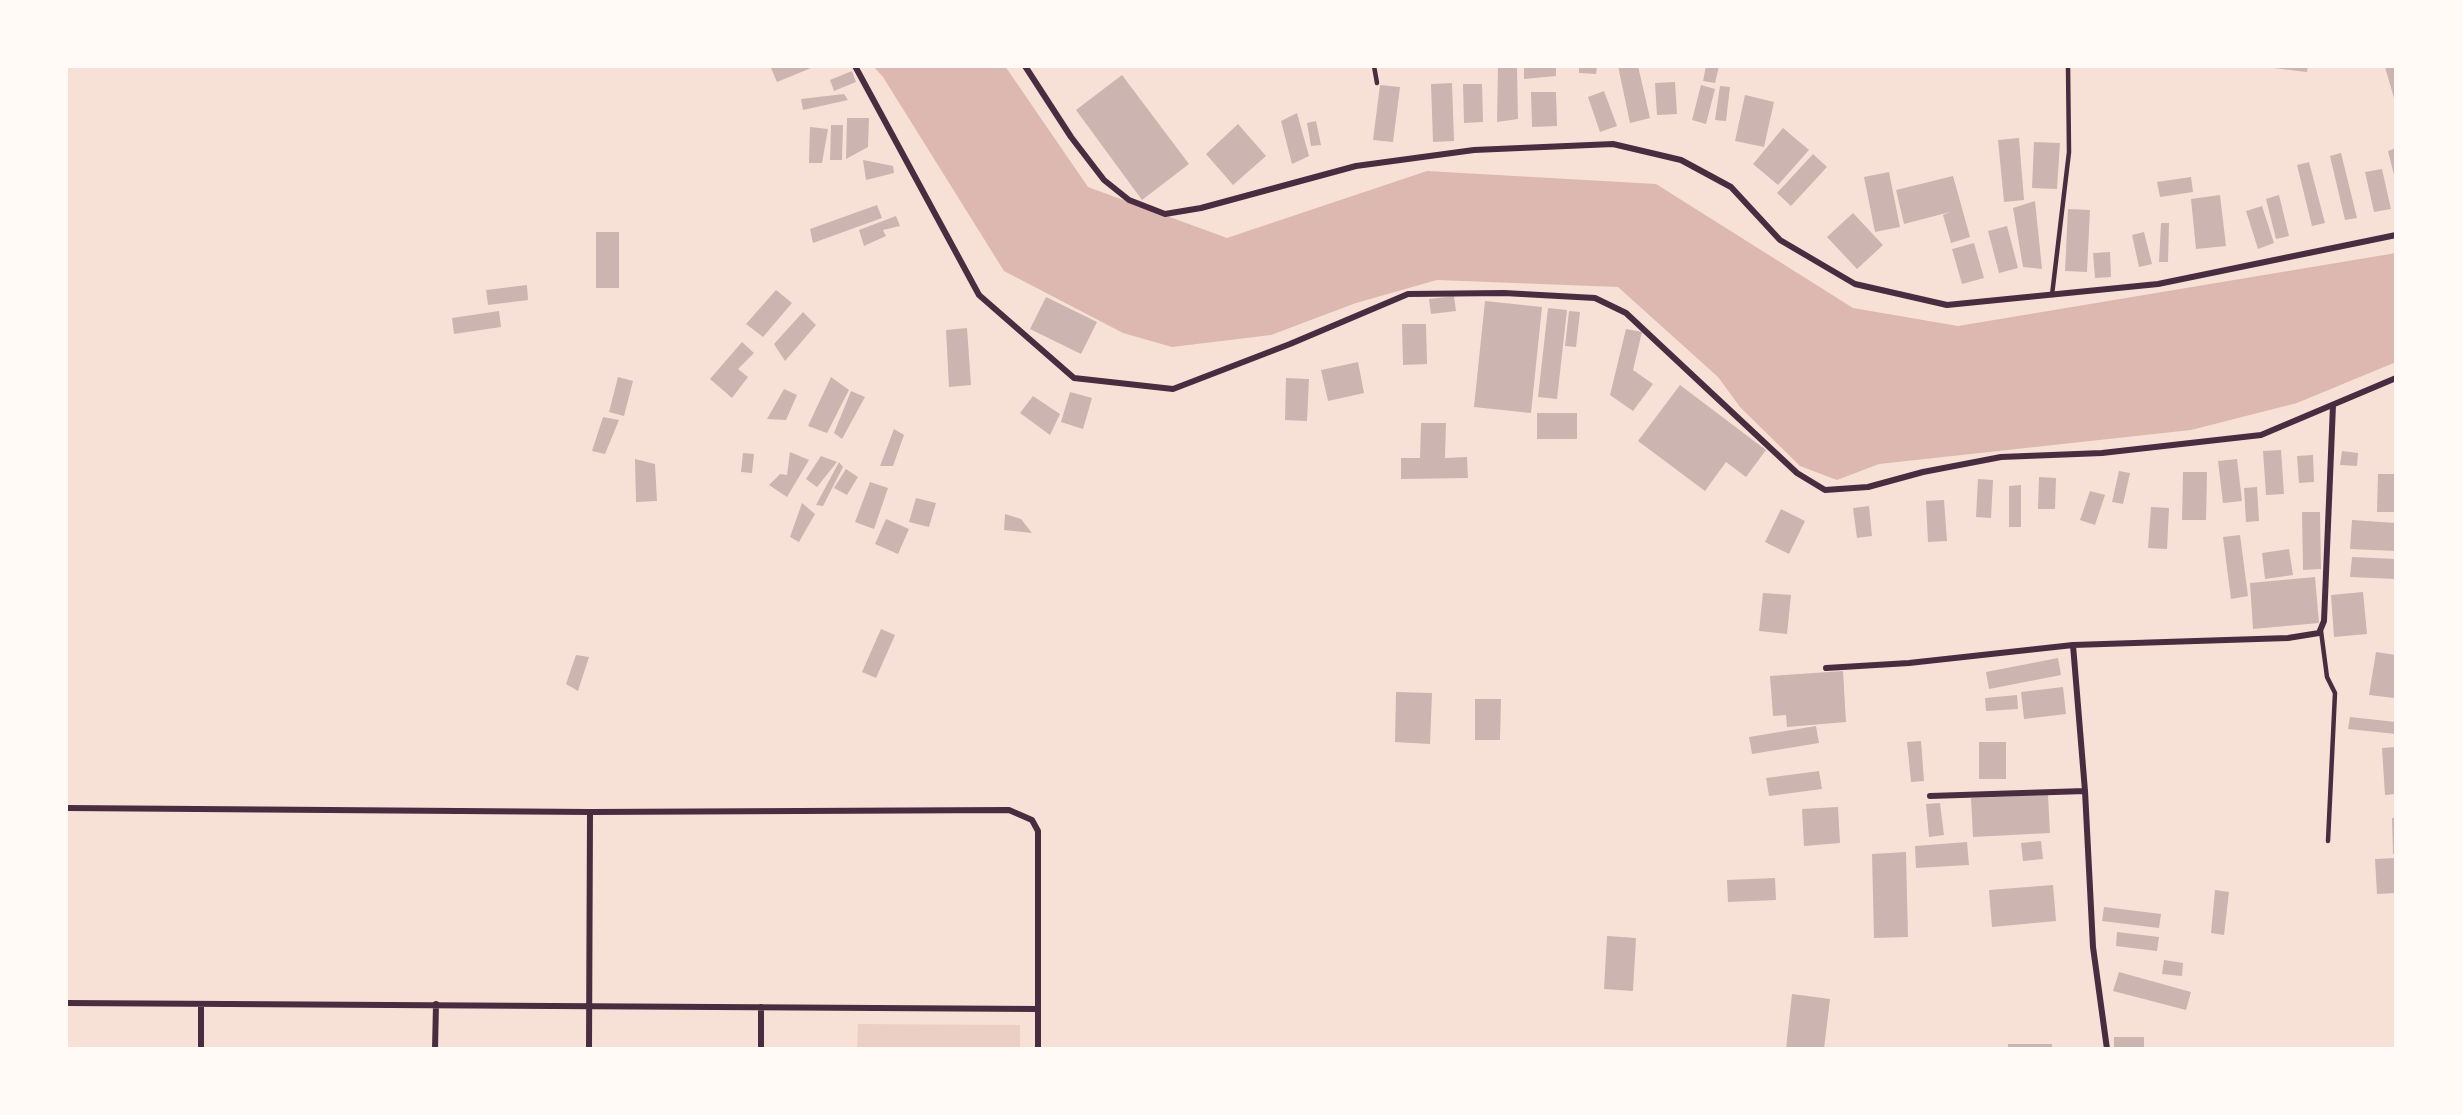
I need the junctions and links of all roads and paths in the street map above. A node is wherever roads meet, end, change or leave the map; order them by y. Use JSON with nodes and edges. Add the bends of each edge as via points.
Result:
{"nodes":[{"id":1,"x":855,"y":66,"type":"edge"},
{"id":2,"x":1025,"y":66,"type":"edge"},
{"id":3,"x":1374,"y":66,"type":"edge"},
{"id":4,"x":2068,"y":66,"type":"edge"},
{"id":5,"x":1377,"y":83,"type":"dead end"},
{"id":6,"x":2396,"y":235,"type":"edge"},
{"id":7,"x":2052,"y":295,"type":"junction"},
{"id":8,"x":2396,"y":378,"type":"edge"},
{"id":9,"x":2334,"y":405,"type":"junction"},
{"id":10,"x":2321,"y":631,"type":"junction"},
{"id":11,"x":2073,"y":645,"type":"junction"},
{"id":12,"x":1826,"y":668,"type":"dead end"},
{"id":13,"x":2085,"y":791,"type":"junction"},
{"id":14,"x":1930,"y":796,"type":"dead end"},
{"id":15,"x":66,"y":808,"type":"edge"},
{"id":16,"x":590,"y":812,"type":"junction"},
{"id":17,"x":2328,"y":841,"type":"dead end"},
{"id":18,"x":66,"y":1003,"type":"edge"},
{"id":19,"x":201,"y":1004,"type":"junction"},
{"id":20,"x":436,"y":1005,"type":"junction"},
{"id":21,"x":590,"y":1006,"type":"junction"},
{"id":22,"x":761,"y":1007,"type":"junction"},
{"id":23,"x":1038,"y":1009,"type":"junction"},
{"id":24,"x":201,"y":1049,"type":"edge"},
{"id":25,"x":435,"y":1049,"type":"edge"},
{"id":26,"x":590,"y":1049,"type":"edge"},
{"id":27,"x":761,"y":1049,"type":"edge"},
{"id":28,"x":1038,"y":1049,"type":"edge"},
{"id":29,"x":2107,"y":1049,"type":"edge"}],
"edges":[{"from":1,"to":9,"type":"street","via":[[979,295],[1074,378],[1173,389],[1408,294],[1504,293],[1595,298],[1626,313],[1797,473],[1825,490],[1868,487],[2001,457],[2102,453],[2261,435]]},
{"from":2,"to":7,"type":"street","via":[[1104,180],[1130,200],[1165,214],[1356,166],[1474,150],[1613,144],[1681,160],[1731,188],[1780,240],[1855,285],[1947,305]]},
{"from":3,"to":5,"type":"lane"},
{"from":4,"to":7,"type":"lane","via":[[2069,152]]},
{"from":6,"to":7,"type":"street","via":[[2158,284]]},
{"from":8,"to":9,"type":"street"},
{"from":9,"to":10,"type":"street"},
{"from":10,"to":11,"type":"street","via":[[2288,638]]},
{"from":10,"to":17,"type":"lane","via":[[2327,677],[2335,693]]},
{"from":11,"to":12,"type":"street"},
{"from":11,"to":13,"type":"street"},
{"from":13,"to":14,"type":"street"},
{"from":13,"to":29,"type":"street","via":[[2093,947]]},
{"from":15,"to":16,"type":"street"},
{"from":16,"to":21,"type":"street"},
{"from":16,"to":23,"type":"street","via":[[1009,810],[1032,820],[1039,844]]},
{"from":18,"to":19,"type":"street"},
{"from":19,"to":20,"type":"street"},
{"from":19,"to":24,"type":"street"},
{"from":20,"to":21,"type":"street"},
{"from":20,"to":25,"type":"street"},
{"from":21,"to":22,"type":"street"},
{"from":21,"to":26,"type":"street"},
{"from":22,"to":23,"type":"street"},
{"from":22,"to":27,"type":"street"},
{"from":23,"to":28,"type":"street"}]}
